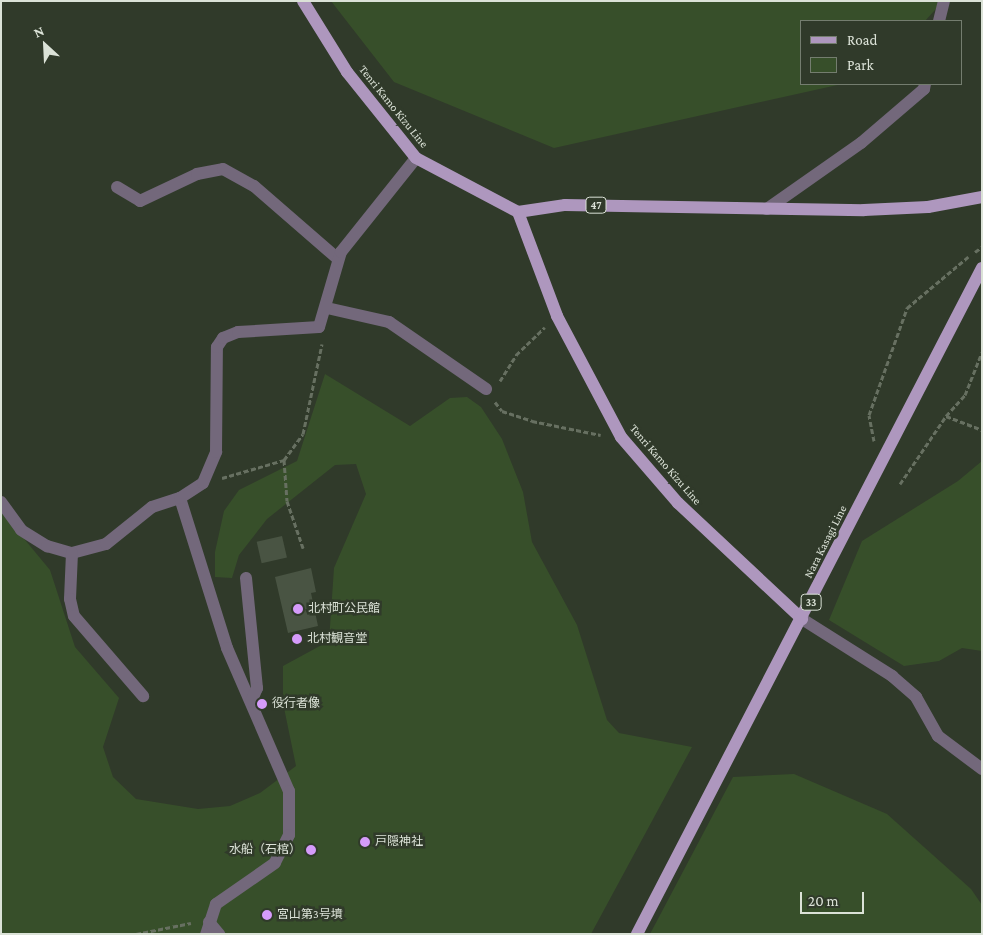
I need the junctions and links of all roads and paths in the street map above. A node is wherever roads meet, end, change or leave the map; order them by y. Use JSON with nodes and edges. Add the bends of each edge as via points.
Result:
{"nodes":[{"id":1,"x":303,"y":1,"type":"edge"},
{"id":2,"x":944,"y":1,"type":"edge"},
{"id":3,"x":939,"y":20,"type":"edge"},
{"id":4,"x":925,"y":85,"type":"edge"},
{"id":5,"x":416,"y":158,"type":"junction"},
{"id":6,"x":117,"y":186,"type":"dead end"},
{"id":7,"x":982,"y":197,"type":"edge"},
{"id":8,"x":767,"y":209,"type":"junction"},
{"id":9,"x":518,"y":212,"type":"junction"},
{"id":10,"x":982,"y":247,"type":"edge"},
{"id":11,"x":338,"y":259,"type":"junction"},
{"id":12,"x":982,"y":268,"type":"edge"},
{"id":13,"x":327,"y":308,"type":"junction"},
{"id":14,"x":557,"y":316,"type":"junction"},
{"id":15,"x":319,"y":327,"type":"junction"},
{"id":16,"x":982,"y":352,"type":"edge"},
{"id":17,"x":499,"y":386,"type":"dead end"},
{"id":18,"x":491,"y":391,"type":"junction"},
{"id":19,"x":494,"y":401,"type":"junction"},
{"id":20,"x":946,"y":416,"type":"junction"},
{"id":21,"x":982,"y":430,"type":"edge"},
{"id":22,"x":621,"y":437,"type":"junction"},
{"id":23,"x":284,"y":460,"type":"junction"},
{"id":24,"x":879,"y":468,"type":"junction"},
{"id":25,"x":204,"y":483,"type":"junction"},
{"id":26,"x":900,"y":484,"type":"dead end"},
{"id":27,"x":180,"y":498,"type":"junction"},
{"id":28,"x":1,"y":502,"type":"edge"},
{"id":29,"x":303,"y":548,"type":"dead end"},
{"id":30,"x":72,"y":553,"type":"junction"},
{"id":31,"x":246,"y":578,"type":"dead end"},
{"id":32,"x":802,"y":619,"type":"junction"},
{"id":33,"x":143,"y":696,"type":"dead end"},
{"id":34,"x":251,"y":702,"type":"junction"},
{"id":35,"x":982,"y":769,"type":"edge"},
{"id":36,"x":207,"y":928,"type":"edge"},
{"id":37,"x":136,"y":934,"type":"edge"},
{"id":38,"x":219,"y":934,"type":"edge"},
{"id":39,"x":637,"y":934,"type":"edge"}],
"edges":[{"from":1,"to":5,"type":"main road","name":"Tenri Kamo Kizu Line","via":[[347,72]]},
{"from":2,"to":3,"type":"street"},
{"from":4,"to":8,"type":"street","via":[[861,144]]},
{"from":5,"to":9,"type":"main road","name":"Tenri Kamo Kizu Line"},
{"from":5,"to":11,"type":"street"},
{"from":6,"to":11,"type":"street","via":[[140,201],[197,174],[223,169],[254,186]]},
{"from":7,"to":8,"type":"main road","number":"47","via":[[928,207]]},
{"from":8,"to":9,"type":"main road","number":"47","via":[[565,205]]},
{"from":9,"to":14,"type":"main road","name":"Tenri Kamo Kizu Line"},
{"from":10,"to":24,"type":"path","via":[[907,308],[869,415]]},
{"from":11,"to":13,"type":"street"},
{"from":12,"to":24,"type":"main road","name":"Nara Kasagi Line","number":"33"},
{"from":13,"to":15,"type":"street"},
{"from":13,"to":18,"type":"street","via":[[389,322]]},
{"from":14,"to":17,"type":"path","via":[[516,355],[504,370]]},
{"from":14,"to":22,"type":"main road","name":"Tenri Kamo Kizu Line","via":[[586,377]]},
{"from":15,"to":23,"type":"path","via":[[324,338],[303,434]]},
{"from":15,"to":25,"type":"street","via":[[238,332],[220,342],[217,347],[216,452]]},
{"from":16,"to":20,"type":"path","via":[[965,394]]},
{"from":18,"to":19,"type":"path"},
{"from":18,"to":19,"type":"path"},
{"from":19,"to":22,"type":"path","via":[[502,411],[532,421],[581,434]]},
{"from":20,"to":21,"type":"path"},
{"from":20,"to":26,"type":"path"},
{"from":22,"to":32,"type":"main road","name":"Tenri Kamo Kizu Line","via":[[678,503]]},
{"from":23,"to":25,"type":"path"},
{"from":23,"to":29,"type":"path","via":[[288,501]]},
{"from":24,"to":32,"type":"main road","name":"Nara Kasagi Line","number":"33"},
{"from":25,"to":27,"type":"street"},
{"from":27,"to":30,"type":"street","via":[[152,507],[106,544]]},
{"from":27,"to":34,"type":"street","via":[[226,648]]},
{"from":28,"to":30,"type":"street","via":[[21,530],[47,546]]},
{"from":30,"to":33,"type":"street","via":[[70,599],[74,616]]},
{"from":31,"to":34,"type":"street","via":[[257,688]]},
{"from":32,"to":35,"type":"street","via":[[892,676],[916,697],[938,736]]},
{"from":32,"to":39,"type":"main road","name":"Nara Kasagi Line","number":"33"},
{"from":34,"to":36,"type":"street","via":[[289,791],[289,835],[275,863],[216,904]]},
{"from":36,"to":37,"type":"path"},
{"from":36,"to":38,"type":"street"}]}
